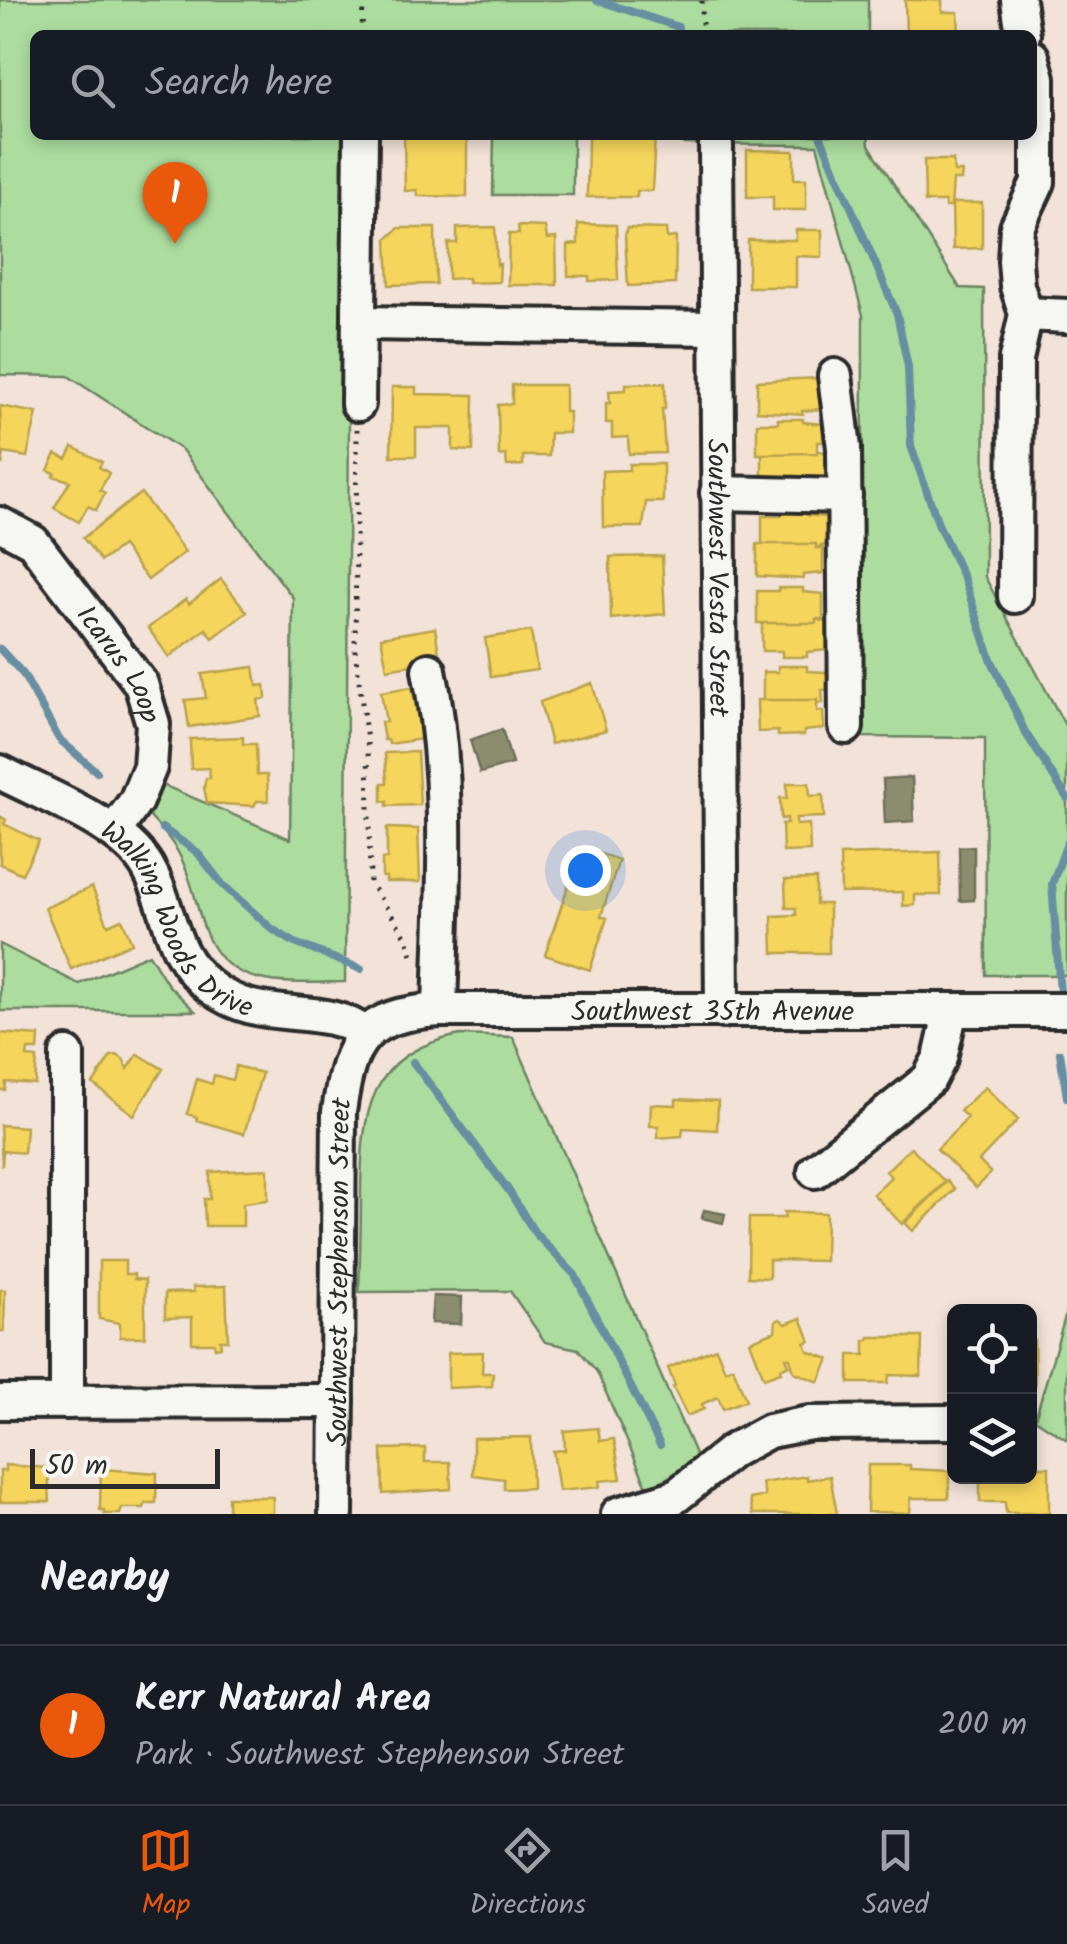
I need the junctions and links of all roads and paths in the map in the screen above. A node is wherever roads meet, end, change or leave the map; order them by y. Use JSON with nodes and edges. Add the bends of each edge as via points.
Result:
{"nodes":[{"id":1,"x":362,"y":0,"type":"edge"},
{"id":2,"x":702,"y":0,"type":"edge"},
{"id":3,"x":1018,"y":0,"type":"edge"},
{"id":4,"x":362,"y":30,"type":"edge"},
{"id":5,"x":702,"y":30,"type":"edge"},
{"id":6,"x":1022,"y":30,"type":"edge"},
{"id":7,"x":1037,"y":75,"type":"edge"},
{"id":8,"x":361,"y":140,"type":"edge"},
{"id":9,"x":716,"y":146,"type":"dead end"},
{"id":10,"x":1026,"y":314,"type":"junction"},
{"id":11,"x":1067,"y":316,"type":"edge"},
{"id":12,"x":360,"y":324,"type":"junction"},
{"id":13,"x":717,"y":328,"type":"junction"},
{"id":14,"x":835,"y":376,"type":"dead end"},
{"id":15,"x":358,"y":404,"type":"joint"},
{"id":16,"x":717,"y":492,"type":"junction"},
{"id":17,"x":845,"y":496,"type":"junction"},
{"id":18,"x":0,"y":524,"type":"edge"},
{"id":19,"x":1016,"y":596,"type":"dead end"},
{"id":20,"x":429,"y":670,"type":"dead end"},
{"id":21,"x":846,"y":727,"type":"dead end"},
{"id":22,"x":0,"y":772,"type":"edge"},
{"id":23,"x":114,"y":832,"type":"junction"},
{"id":24,"x":415,"y":964,"type":"dead end"},
{"id":25,"x":440,"y":1010,"type":"junction"},
{"id":26,"x":951,"y":1010,"type":"junction"},
{"id":27,"x":1067,"y":1010,"type":"edge"},
{"id":28,"x":722,"y":1011,"type":"junction"},
{"id":29,"x":366,"y":1034,"type":"junction"},
{"id":30,"x":66,"y":1054,"type":"dead end"},
{"id":31,"x":815,"y":1171,"type":"dead end"},
{"id":32,"x":338,"y":1401,"type":"junction"},
{"id":33,"x":0,"y":1402,"type":"edge"},
{"id":34,"x":68,"y":1402,"type":"junction"},
{"id":35,"x":947,"y":1422,"type":"edge"},
{"id":36,"x":336,"y":1514,"type":"edge"},
{"id":37,"x":618,"y":1514,"type":"edge"}],
"edges":[{"from":1,"to":4,"type":"path"},
{"from":2,"to":5,"type":"path"},
{"from":3,"to":6,"type":"street"},
{"from":7,"to":10,"type":"street","via":[[1038,182],[1017,227],[1017,286]]},
{"from":8,"to":12,"type":"street"},
{"from":9,"to":13,"type":"street","name":"Southwest Vesta Street"},
{"from":10,"to":11,"type":"street"},
{"from":10,"to":19,"type":"street","via":[[1016,358]]},
{"from":12,"to":13,"type":"street"},
{"from":12,"to":15,"type":"street"},
{"from":13,"to":16,"type":"street","name":"Southwest Vesta Street"},
{"from":14,"to":17,"type":"street"},
{"from":15,"to":24,"type":"path","via":[[355,650],[368,748],[370,884],[407,938]]},
{"from":16,"to":17,"type":"street"},
{"from":16,"to":28,"type":"street","name":"Southwest Vesta Street"},
{"from":17,"to":21,"type":"street"},
{"from":18,"to":23,"type":"street","name":"Icarus Loop","via":[[33,542],[141,684],[153,724],[150,767]]},
{"from":20,"to":25,"type":"street","via":[[446,812]]},
{"from":22,"to":23,"type":"street","name":"Walking Woods Drive"},
{"from":23,"to":29,"type":"street","name":"Walking Woods Drive","via":[[146,863],[175,944],[208,986],[253,1010],[336,1018]]},
{"from":25,"to":28,"type":"street","name":"Southwest 35th Avenue"},
{"from":25,"to":29,"type":"street","name":"Southwest 35th Avenue","via":[[392,1016]]},
{"from":26,"to":27,"type":"street","name":"Southwest 35th Avenue"},
{"from":26,"to":28,"type":"street","name":"Southwest 35th Avenue"},
{"from":26,"to":31,"type":"street","via":[[928,1080]]},
{"from":29,"to":32,"type":"street","name":"Southwest Stephenson Street","via":[[349,1063],[339,1112]]},
{"from":30,"to":34,"type":"street"},
{"from":32,"to":34,"type":"street"},
{"from":32,"to":36,"type":"street","name":"Southwest Stephenson Street"},
{"from":33,"to":34,"type":"street"},
{"from":35,"to":37,"type":"street","via":[[810,1423],[769,1431],[675,1497]]}]}
